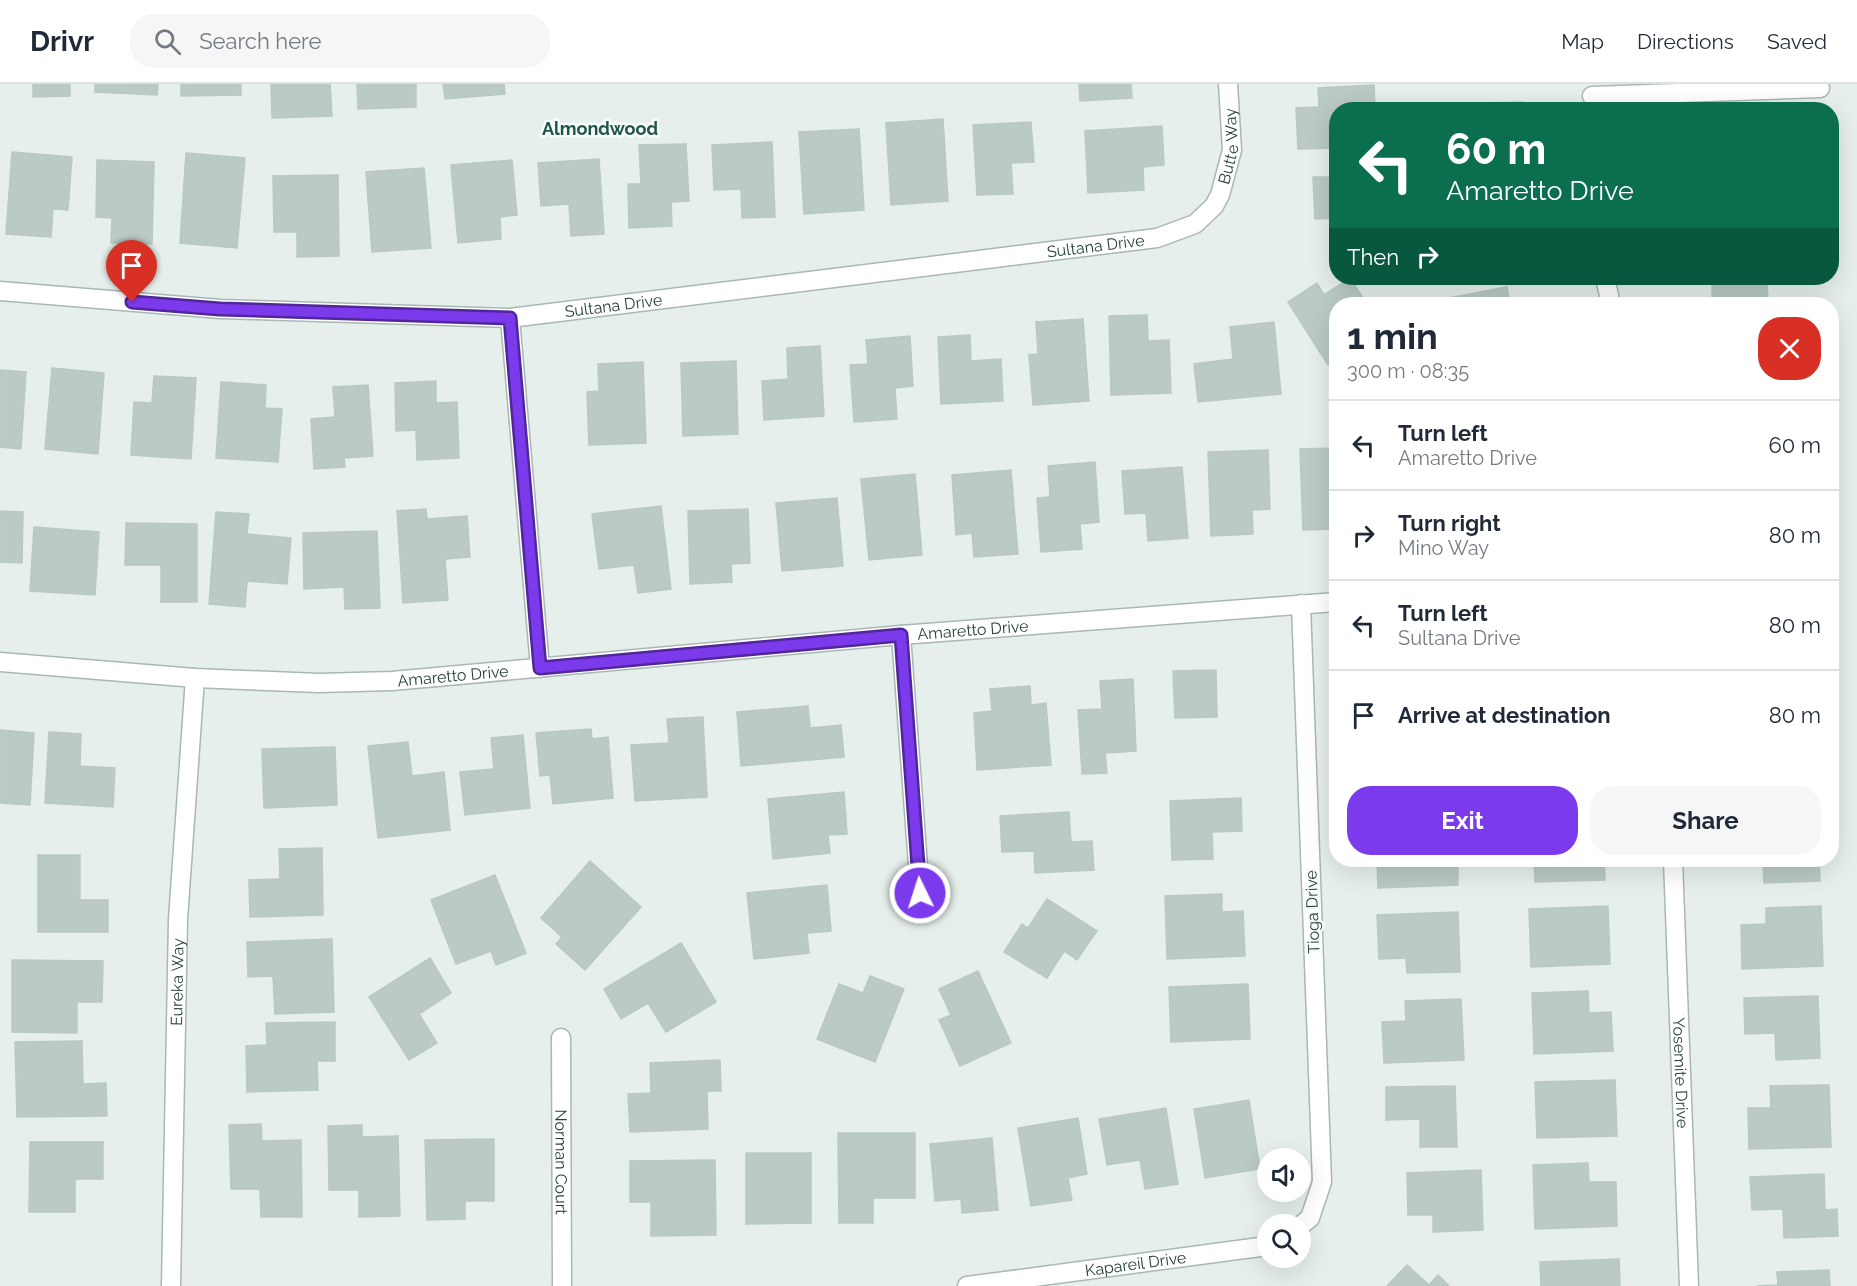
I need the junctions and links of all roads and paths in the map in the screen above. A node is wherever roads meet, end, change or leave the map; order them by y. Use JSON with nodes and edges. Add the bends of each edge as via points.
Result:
{"nodes":[{"id":1,"x":1228,"y":84,"type":"edge"},
{"id":2,"x":1820,"y":88,"type":"dead end"},
{"id":3,"x":1593,"y":97,"type":"edge"},
{"id":4,"x":1214,"y":206,"type":"joint"},
{"id":5,"x":0,"y":291,"type":"edge"},
{"id":6,"x":510,"y":318,"type":"junction"},
{"id":7,"x":1329,"y":602,"type":"edge"},
{"id":8,"x":1301,"y":604,"type":"junction"},
{"id":9,"x":901,"y":635,"type":"junction"},
{"id":10,"x":0,"y":662,"type":"edge"},
{"id":11,"x":540,"y":668,"type":"junction"},
{"id":12,"x":195,"y":678,"type":"junction"},
{"id":13,"x":1673,"y":867,"type":"edge"},
{"id":14,"x":920,"y":893,"type":"dead end"},
{"id":15,"x":561,"y":1038,"type":"dead end"},
{"id":16,"x":1308,"y":1214,"type":"edge"},
{"id":17,"x":1257,"y":1247,"type":"edge"},
{"id":18,"x":171,"y":1286,"type":"edge"},
{"id":19,"x":562,"y":1286,"type":"edge"},
{"id":20,"x":967,"y":1286,"type":"edge"},
{"id":21,"x":1689,"y":1286,"type":"edge"}],
"edges":[{"from":1,"to":4,"type":"street","name":"Butte Way","via":[[1232,150]]},
{"from":2,"to":3,"type":"street"},
{"from":4,"to":6,"type":"street","name":"Sultana Drive","via":[[1195,224],[1157,238]]},
{"from":5,"to":6,"type":"street","name":"Sultana Drive","via":[[220,309]]},
{"from":6,"to":11,"type":"street"},
{"from":7,"to":8,"type":"street","name":"Amaretto Drive"},
{"from":8,"to":9,"type":"street","name":"Amaretto Drive"},
{"from":8,"to":16,"type":"street","name":"Tioga Drive","via":[[1322,1182]]},
{"from":9,"to":11,"type":"street","name":"Amaretto Drive"},
{"from":9,"to":14,"type":"street"},
{"from":10,"to":12,"type":"street","name":"Amaretto Drive"},
{"from":11,"to":12,"type":"street","name":"Amaretto Drive","via":[[392,681],[319,683]]},
{"from":12,"to":18,"type":"street","name":"Eureka Way","via":[[178,919]]},
{"from":13,"to":21,"type":"street","name":"Yosemite Drive"},
{"from":15,"to":19,"type":"street","name":"Norman Court"},
{"from":17,"to":20,"type":"street","name":"Kapareil Drive"}]}
